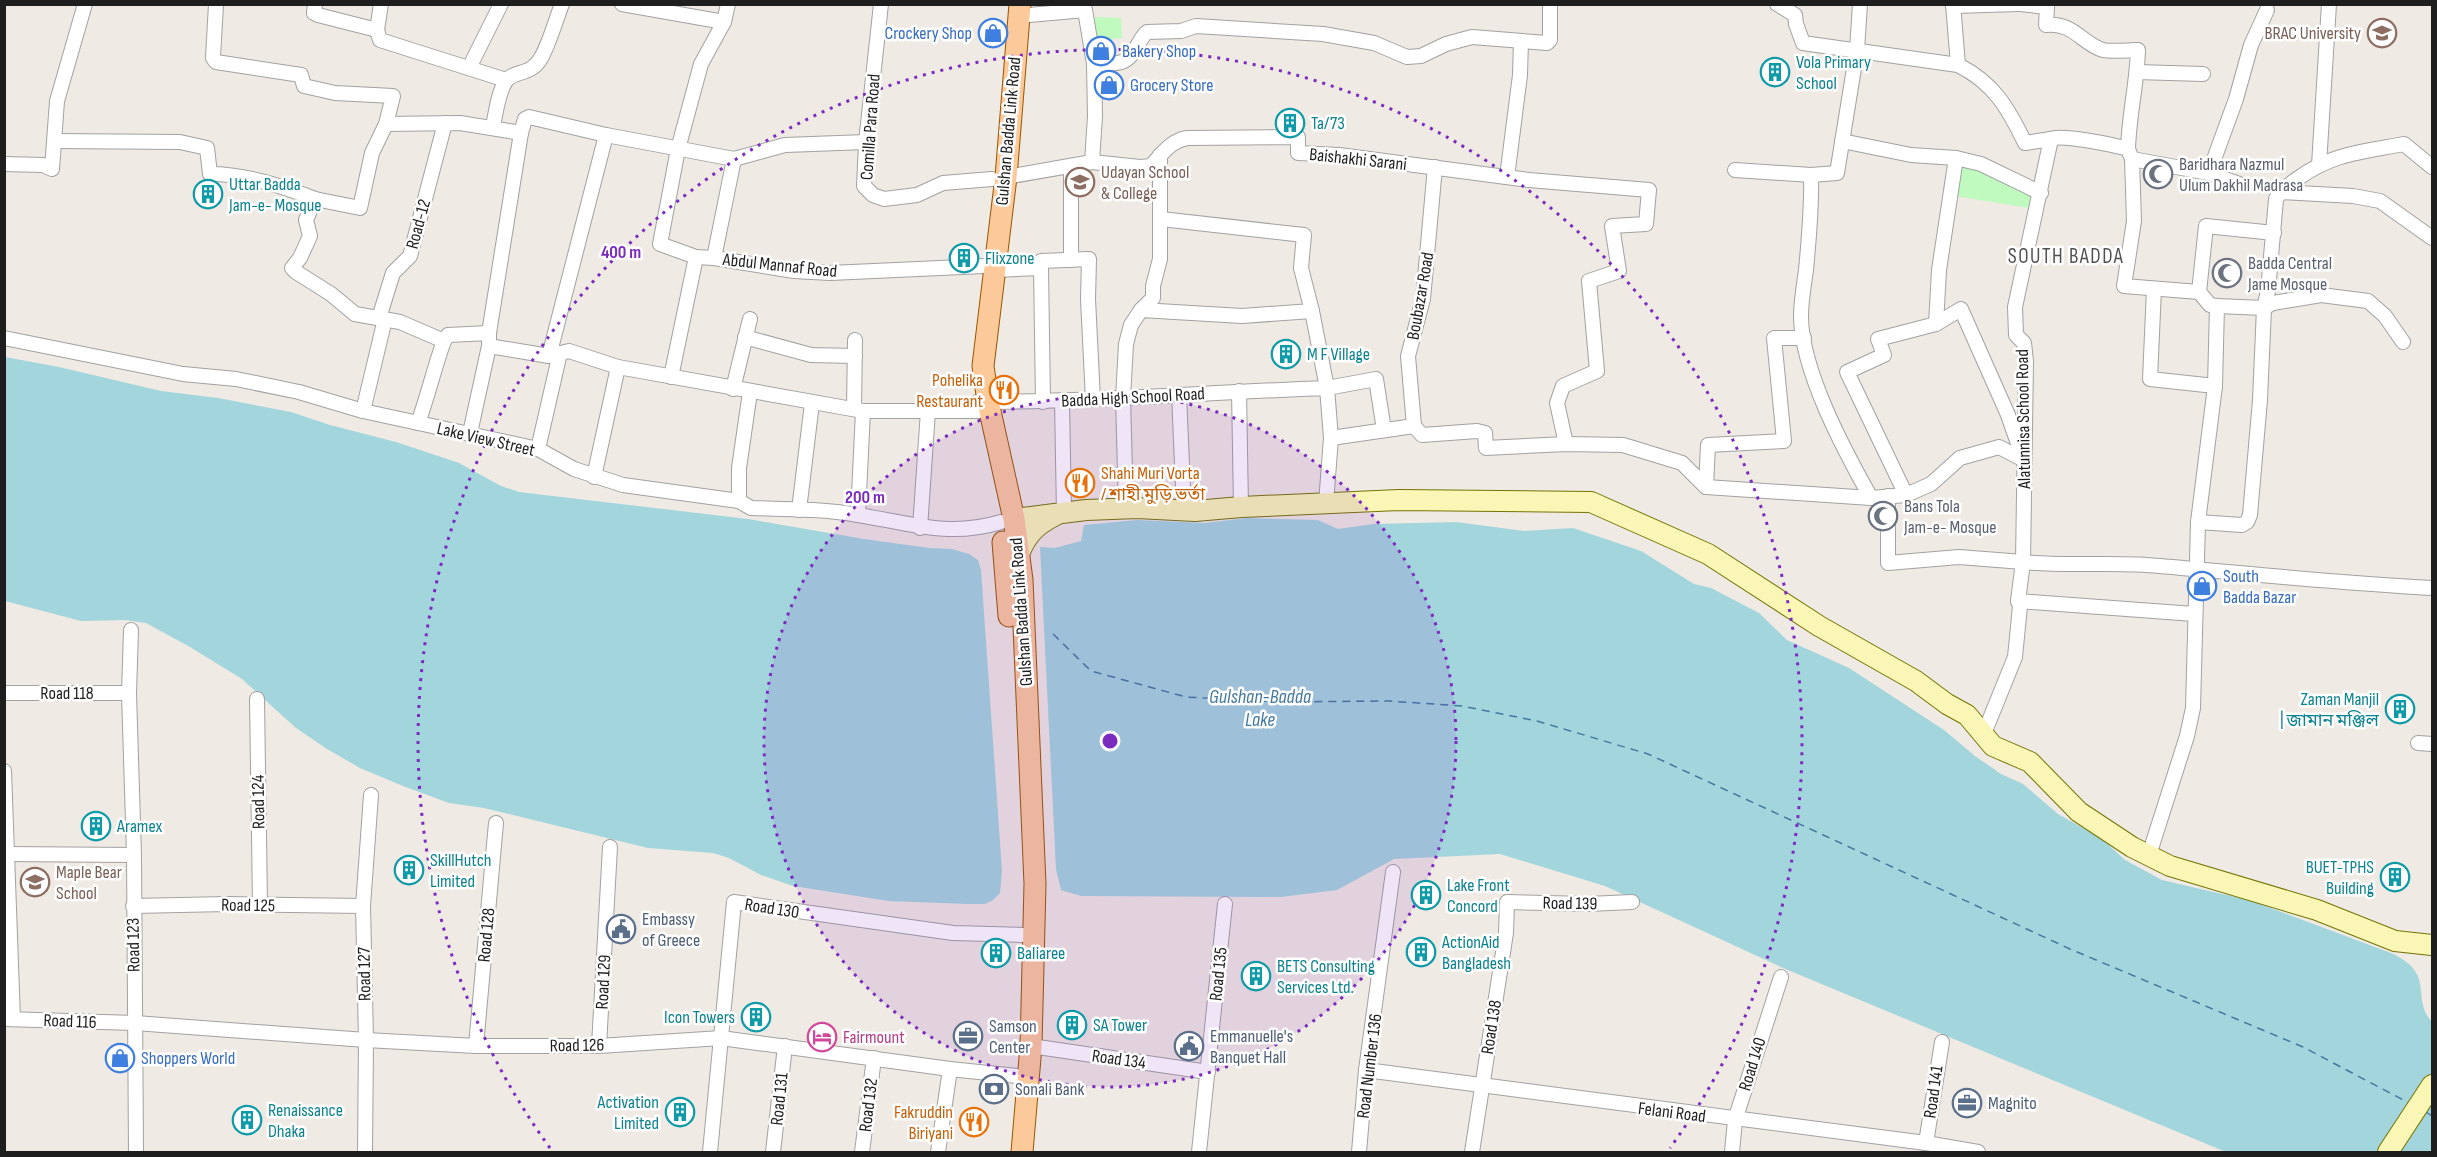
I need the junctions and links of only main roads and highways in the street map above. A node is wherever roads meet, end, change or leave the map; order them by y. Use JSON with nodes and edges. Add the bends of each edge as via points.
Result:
{"nodes":[{"id":1,"x":1016,"y":8,"type":"edge"},
{"id":2,"x":1007,"y":521,"type":"junction"},
{"id":3,"x":1009,"y":1152,"type":"edge"},
{"id":4,"x":1022,"y":1152,"type":"edge"}],
"edges":[{"from":1,"to":2,"type":"main road","name":"Gulshan Badda Link Road","via":[[989,268],[981,405]]},
{"from":2,"to":3,"type":"main road","name":"Gulshan Badda Link Road","via":[[1026,884],[1017,1076]]},
{"from":2,"to":4,"type":"main road","name":"Gulshan Badda Link Road","via":[[1019,554],[1022,580],[1035,881],[1031,1046]]}]}
